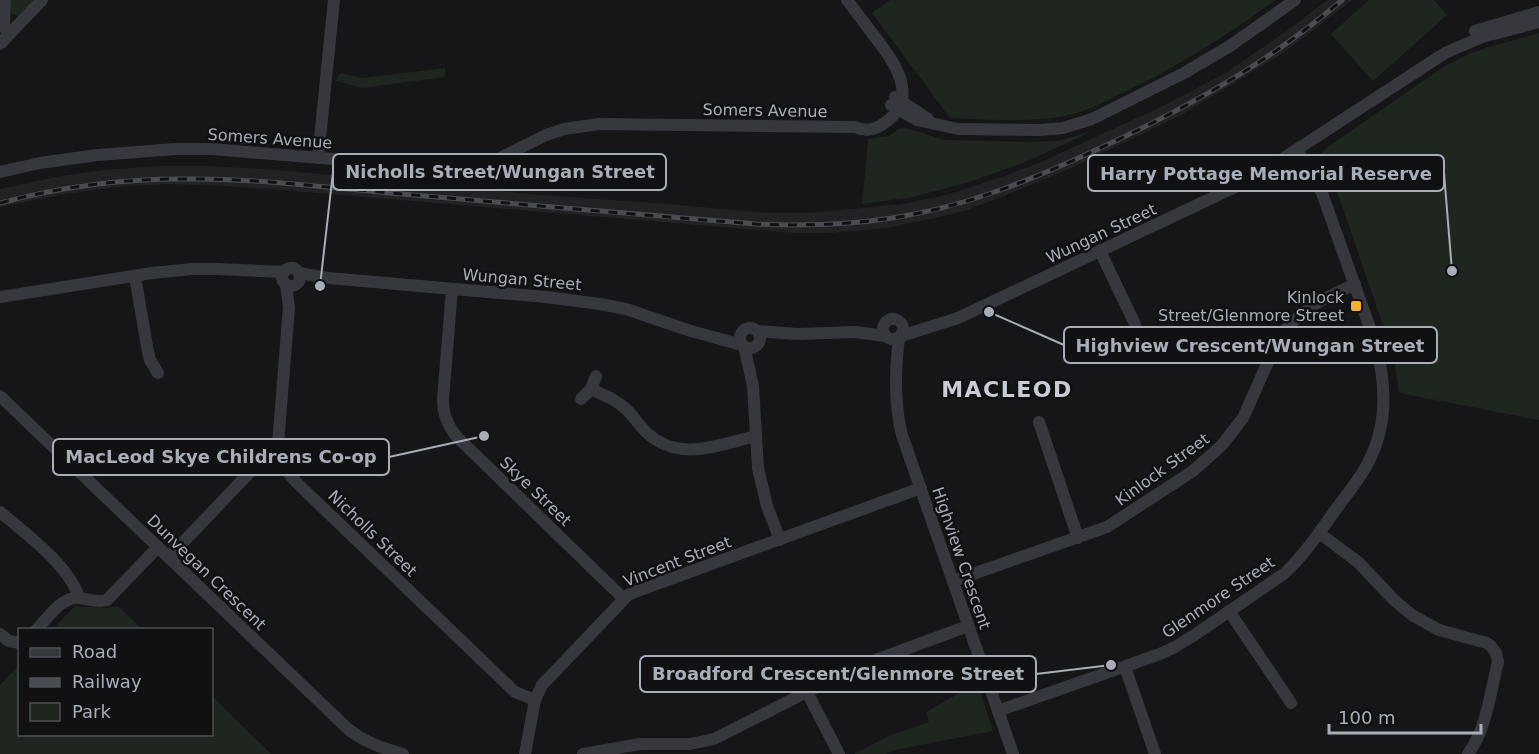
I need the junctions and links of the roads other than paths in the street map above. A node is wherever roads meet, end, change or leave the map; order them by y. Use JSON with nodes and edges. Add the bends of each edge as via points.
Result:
{"nodes":[{"id":1,"x":5,"y":0,"type":"edge"},
{"id":2,"x":42,"y":0,"type":"edge"},
{"id":3,"x":334,"y":0,"type":"edge"},
{"id":4,"x":847,"y":0,"type":"edge"},
{"id":5,"x":1294,"y":0,"type":"edge"},
{"id":6,"x":1539,"y":12,"type":"edge"},
{"id":7,"x":1539,"y":22,"type":"edge"},
{"id":8,"x":4,"y":39,"type":"edge"},
{"id":9,"x":896,"y":103,"type":"junction"},
{"id":10,"x":1333,"y":126,"type":"junction"},
{"id":11,"x":1296,"y":150,"type":"junction"},
{"id":12,"x":318,"y":158,"type":"junction"},
{"id":13,"x":0,"y":172,"type":"edge"},
{"id":14,"x":1100,"y":251,"type":"junction"},
{"id":15,"x":135,"y":276,"type":"junction"},
{"id":16,"x":291,"y":280,"type":"junction"},
{"id":17,"x":1354,"y":284,"type":"junction"},
{"id":18,"x":453,"y":289,"type":"junction"},
{"id":19,"x":0,"y":297,"type":"edge"},
{"id":20,"x":885,"y":322,"type":"junction"},
{"id":21,"x":901,"y":323,"type":"junction"},
{"id":22,"x":940,"y":323,"type":"junction"},
{"id":23,"x":744,"y":330,"type":"junction"},
{"id":24,"x":757,"y":331,"type":"junction"},
{"id":25,"x":855,"y":332,"type":"junction"},
{"id":26,"x":797,"y":334,"type":"junction"},
{"id":27,"x":709,"y":336,"type":"junction"},
{"id":28,"x":893,"y":337,"type":"junction"},
{"id":29,"x":750,"y":345,"type":"junction"},
{"id":30,"x":1141,"y":353,"type":"dead end"},
{"id":31,"x":158,"y":374,"type":"dead end"},
{"id":32,"x":596,"y":376,"type":"dead end"},
{"id":33,"x":591,"y":389,"type":"junction"},
{"id":34,"x":0,"y":396,"type":"edge"},
{"id":35,"x":581,"y":399,"type":"dead end"},
{"id":36,"x":1039,"y":422,"type":"dead end"},
{"id":37,"x":756,"y":436,"type":"junction"},
{"id":38,"x":279,"y":453,"type":"junction"},
{"id":39,"x":921,"y":488,"type":"junction"},
{"id":40,"x":0,"y":512,"type":"edge"},
{"id":41,"x":1319,"y":533,"type":"junction"},
{"id":42,"x":1078,"y":538,"type":"junction"},
{"id":43,"x":780,"y":540,"type":"junction"},
{"id":44,"x":158,"y":547,"type":"junction"},
{"id":45,"x":169,"y":558,"type":"junction"},
{"id":46,"x":953,"y":581,"type":"junction"},
{"id":47,"x":79,"y":598,"type":"junction"},
{"id":48,"x":624,"y":599,"type":"junction"},
{"id":49,"x":1229,"y":611,"type":"junction"},
{"id":50,"x":968,"y":626,"type":"junction"},
{"id":51,"x":38,"y":628,"type":"edge"},
{"id":52,"x":0,"y":634,"type":"edge"},
{"id":53,"x":18,"y":643,"type":"edge"},
{"id":54,"x":1125,"y":667,"type":"junction"},
{"id":55,"x":807,"y":692,"type":"junction"},
{"id":56,"x":535,"y":700,"type":"junction"},
{"id":57,"x":1291,"y":703,"type":"dead end"},
{"id":58,"x":998,"y":711,"type":"junction"},
{"id":59,"x":403,"y":754,"type":"edge"},
{"id":60,"x":525,"y":754,"type":"edge"},
{"id":61,"x":583,"y":754,"type":"edge"},
{"id":62,"x":838,"y":754,"type":"edge"},
{"id":63,"x":1013,"y":754,"type":"edge"},
{"id":64,"x":1155,"y":754,"type":"edge"},
{"id":65,"x":1468,"y":754,"type":"edge"}],
"edges":[{"from":1,"to":8,"type":"street"},
{"from":2,"to":8,"type":"street"},
{"from":3,"to":12,"type":"street"},
{"from":4,"to":9,"type":"street","via":[[892,59],[899,75]]},
{"from":5,"to":9,"type":"street","via":[[1184,73],[1113,109],[1063,128],[958,129],[934,123]]},
{"from":6,"to":10,"type":"street","name":"Wungan Street","via":[[1442,45],[1351,107]]},
{"from":7,"to":10,"type":"street","name":"Wungan Street","via":[[1482,37],[1444,53]]},
{"from":9,"to":12,"type":"street","name":"Somers Avenue","via":[[876,120],[855,128],[599,124],[564,129],[498,159],[461,166]]},
{"from":10,"to":11,"type":"street","name":"Wungan Street"},
{"from":11,"to":14,"type":"street","name":"Wungan Street","via":[[1250,180]]},
{"from":11,"to":17,"type":"street","name":"Glenmore Street","via":[[1322,193]]},
{"from":12,"to":13,"type":"street","name":"Somers Avenue","via":[[176,149],[98,154]]},
{"from":14,"to":22,"type":"street","name":"Wungan Street"},
{"from":14,"to":30,"type":"street","via":[[1134,322]]},
{"from":15,"to":16,"type":"street","name":"Wungan Street","via":[[217,269]]},
{"from":15,"to":19,"type":"street","name":"Wungan Street"},
{"from":15,"to":31,"type":"street","via":[[148,352]]},
{"from":16,"to":18,"type":"street","name":"Wungan Street","via":[[328,278]]},
{"from":16,"to":38,"type":"street","name":"Nicholls Street"},
{"from":17,"to":41,"type":"street","name":"Glenmore Street","via":[[1381,365],[1381,428],[1364,471]]},
{"from":17,"to":42,"type":"street","name":"Kinlock Street","via":[[1308,309],[1285,330],[1243,418],[1209,458],[1120,520]]},
{"from":18,"to":27,"type":"street","name":"Wungan Street","via":[[600,304]]},
{"from":18,"to":48,"type":"street","name":"Skye Street","via":[[443,399],[444,415],[451,430]]},
{"from":20,"to":21,"type":"street","via":[[895,319]]},
{"from":20,"to":25,"type":"street","name":"Wungan Street"},
{"from":20,"to":28,"type":"street","via":[[883,331]]},
{"from":21,"to":22,"type":"street","name":"Wungan Street"},
{"from":21,"to":28,"type":"street","via":[[903,331]]},
{"from":22,"to":28,"type":"street","name":"Wungan Street"},
{"from":23,"to":24,"type":"street"},
{"from":23,"to":27,"type":"street","name":"Wungan Street"},
{"from":23,"to":29,"type":"street","via":[[740,336]]},
{"from":24,"to":26,"type":"street","name":"Wungan Street"},
{"from":24,"to":29,"type":"street","via":[[760,339]]},
{"from":25,"to":26,"type":"street","name":"Wungan Street"},
{"from":25,"to":28,"type":"street","name":"Wungan Street"},
{"from":26,"to":29,"type":"street","name":"Wungan Street"},
{"from":27,"to":29,"type":"street","name":"Wungan Street"},
{"from":28,"to":39,"type":"street","name":"Highview Crescent","via":[[900,426]]},
{"from":29,"to":37,"type":"street"},
{"from":32,"to":33,"type":"street"},
{"from":33,"to":35,"type":"street"},
{"from":33,"to":37,"type":"street","via":[[612,398],[651,437],[673,448],[701,450]]},
{"from":34,"to":44,"type":"street","name":"Dunvegan Crescent"},
{"from":36,"to":42,"type":"street"},
{"from":37,"to":43,"type":"street","via":[[761,484]]},
{"from":38,"to":45,"type":"street","via":[[254,468]]},
{"from":38,"to":56,"type":"street","name":"Nicholls Street","via":[[285,470],[306,491],[515,692]]},
{"from":39,"to":43,"type":"street","name":"Vincent Street"},
{"from":39,"to":46,"type":"street","name":"Highview Crescent"},
{"from":40,"to":47,"type":"street","via":[[61,567]]},
{"from":41,"to":49,"type":"street","name":"Glenmore Street","via":[[1285,573]]},
{"from":41,"to":65,"type":"street","via":[[1358,562],[1412,615],[1439,630],[1487,643],[1494,649],[1498,662],[1482,728]]},
{"from":42,"to":46,"type":"street","name":"Kinlock Street"},
{"from":43,"to":48,"type":"street","name":"Vincent Street"},
{"from":44,"to":45,"type":"street","name":"Dunvegan Crescent"},
{"from":44,"to":47,"type":"street","via":[[107,600]]},
{"from":45,"to":59,"type":"street","name":"Dunvegan Crescent","via":[[347,728],[364,741]]},
{"from":46,"to":50,"type":"street","name":"Highview Crescent"},
{"from":47,"to":51,"type":"street","via":[[64,601]]},
{"from":48,"to":56,"type":"street","name":"Vincent Street","via":[[542,685]]},
{"from":49,"to":54,"type":"street","name":"Glenmore Street","via":[[1174,647]]},
{"from":49,"to":57,"type":"street"},
{"from":50,"to":55,"type":"street","via":[[869,661]]},
{"from":50,"to":58,"type":"street","name":"Highview Crescent"},
{"from":52,"to":53,"type":"street"},
{"from":54,"to":58,"type":"street","name":"Glenmore Street"},
{"from":54,"to":64,"type":"street"},
{"from":55,"to":61,"type":"street","via":[[714,739],[690,744],[640,744]]},
{"from":55,"to":62,"type":"street"},
{"from":56,"to":60,"type":"street","name":"Vincent Street"},
{"from":58,"to":63,"type":"street","name":"Highview Crescent"}]}
